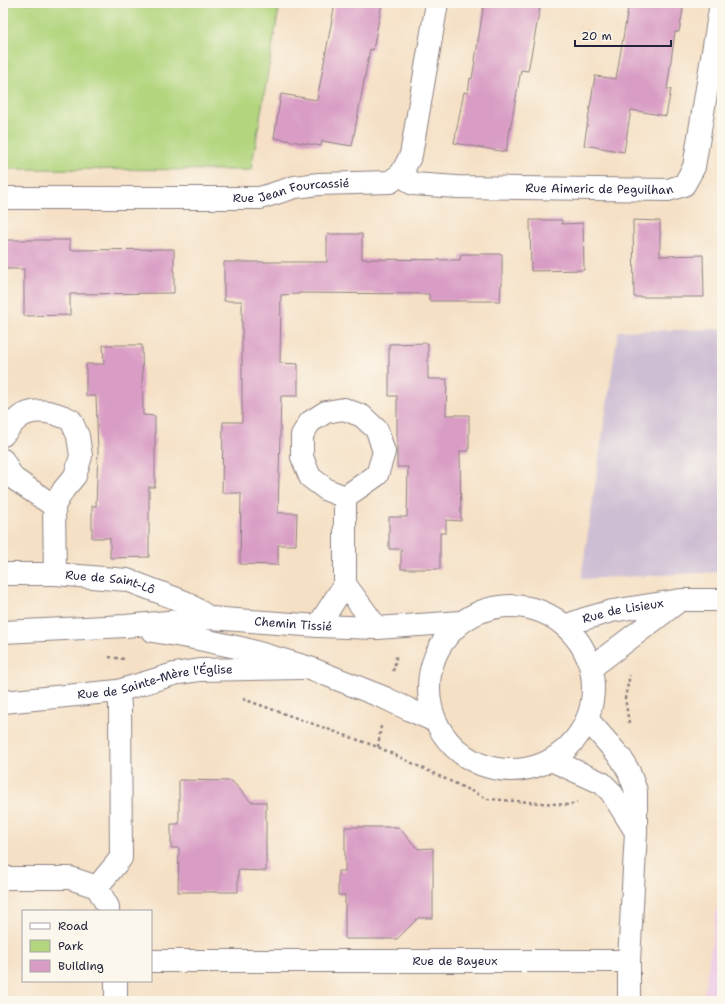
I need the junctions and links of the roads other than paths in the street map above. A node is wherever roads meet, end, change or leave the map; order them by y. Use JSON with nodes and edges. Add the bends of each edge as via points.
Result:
{"nodes":[{"id":1,"x":437,"y":3,"type":"edge"},
{"id":2,"x":721,"y":3,"type":"edge"},
{"id":3,"x":401,"y":174,"type":"junction"},
{"id":4,"x":3,"y":198,"type":"edge"},
{"id":5,"x":3,"y":435,"type":"edge"},
{"id":6,"x":3,"y":460,"type":"edge"},
{"id":7,"x":345,"y":497,"type":"dead end"},
{"id":8,"x":54,"y":506,"type":"junction"},
{"id":9,"x":3,"y":574,"type":"edge"},
{"id":10,"x":55,"y":574,"type":"junction"},
{"id":11,"x":345,"y":584,"type":"junction"},
{"id":12,"x":681,"y":600,"type":"junction"},
{"id":13,"x":722,"y":600,"type":"edge"},
{"id":14,"x":210,"y":618,"type":"junction"},
{"id":15,"x":461,"y":622,"type":"junction"},
{"id":16,"x":126,"y":626,"type":"junction"},
{"id":17,"x":318,"y":626,"type":"junction"},
{"id":18,"x":565,"y":626,"type":"junction"},
{"id":19,"x":377,"y":628,"type":"junction"},
{"id":20,"x":3,"y":632,"type":"edge"},
{"id":21,"x":307,"y":668,"type":"junction"},
{"id":22,"x":591,"y":668,"type":"junction"},
{"id":23,"x":118,"y":692,"type":"junction"},
{"id":24,"x":3,"y":702,"type":"edge"},
{"id":25,"x":587,"y":719,"type":"junction"},
{"id":26,"x":435,"y":721,"type":"junction"},
{"id":27,"x":551,"y":760,"type":"junction"},
{"id":28,"x":636,"y":832,"type":"junction"},
{"id":29,"x":3,"y":878,"type":"edge"},
{"id":30,"x":97,"y":887,"type":"junction"},
{"id":31,"x":108,"y":910,"type":"edge"},
{"id":32,"x":152,"y":961,"type":"edge"},
{"id":33,"x":629,"y":961,"type":"junction"},
{"id":34,"x":116,"y":982,"type":"edge"},
{"id":35,"x":116,"y":1001,"type":"edge"},
{"id":36,"x":629,"y":1001,"type":"edge"}],
"edges":[{"from":1,"to":3,"type":"street","via":[[411,155]]},
{"from":2,"to":3,"type":"street","name":"Rue Aimeric de Peguilhan","via":[[694,167],[684,185],[668,190],[457,187],[413,184]]},
{"from":3,"to":4,"type":"street","name":"Rue Jean Fourcassié","via":[[390,182],[319,184],[295,187],[260,198]]},
{"from":5,"to":8,"type":"street","via":[[19,417],[30,412],[55,413],[71,420],[78,436],[81,456],[75,476]]},
{"from":6,"to":8,"type":"street","via":[[13,478]]},
{"from":7,"to":11,"type":"street"},
{"from":8,"to":10,"type":"street"},
{"from":9,"to":10,"type":"street","name":"Rue de Saint-Lô"},
{"from":10,"to":14,"type":"street","name":"Rue de Saint-Lô","via":[[127,580],[185,602]]},
{"from":11,"to":17,"type":"street"},
{"from":11,"to":19,"type":"street"},
{"from":12,"to":13,"type":"street","name":"Rue de Lisieux"},
{"from":12,"to":18,"type":"street","name":"Rue de Lisieux","via":[[612,611]]},
{"from":12,"to":22,"type":"street","name":"Rue de Lisieux"},
{"from":14,"to":16,"type":"street","name":"Chemin Tissié"},
{"from":14,"to":17,"type":"street","name":"Chemin Tissié"},
{"from":15,"to":18,"type":"street","via":[[477,612],[495,607],[518,606],[545,612]]},
{"from":15,"to":19,"type":"street","name":"Chemin Tissié"},
{"from":15,"to":26,"type":"street","via":[[446,637],[435,654],[430,672],[430,701]]},
{"from":16,"to":20,"type":"street","name":"Chemin Tissié"},
{"from":16,"to":21,"type":"street","name":"Chemin Tissié","via":[[245,649]]},
{"from":17,"to":19,"type":"street","name":"Chemin Tissié"},
{"from":18,"to":22,"type":"street","via":[[579,640]]},
{"from":21,"to":23,"type":"street","name":"Rue de Sainte-Mère l'Église","via":[[200,670],[174,674]]},
{"from":21,"to":26,"type":"street","name":"Chemin Tissié","via":[[385,698]]},
{"from":22,"to":25,"type":"street","via":[[593,684]]},
{"from":23,"to":24,"type":"street","name":"Rue de Sainte-Mère l'Église"},
{"from":23,"to":30,"type":"street","via":[[121,858]]},
{"from":25,"to":27,"type":"street","via":[[574,742]]},
{"from":25,"to":28,"type":"street","via":[[621,758],[629,772],[636,791]]},
{"from":26,"to":27,"type":"street","via":[[454,748],[468,759],[486,767],[516,770],[539,766]]},
{"from":27,"to":28,"type":"street","via":[[602,783],[611,792]]},
{"from":28,"to":33,"type":"street"},
{"from":29,"to":30,"type":"street","via":[[70,878]]},
{"from":30,"to":31,"type":"street"},
{"from":32,"to":33,"type":"street","name":"Rue de Bayeux"},
{"from":33,"to":36,"type":"street"},
{"from":34,"to":35,"type":"street"}]}
